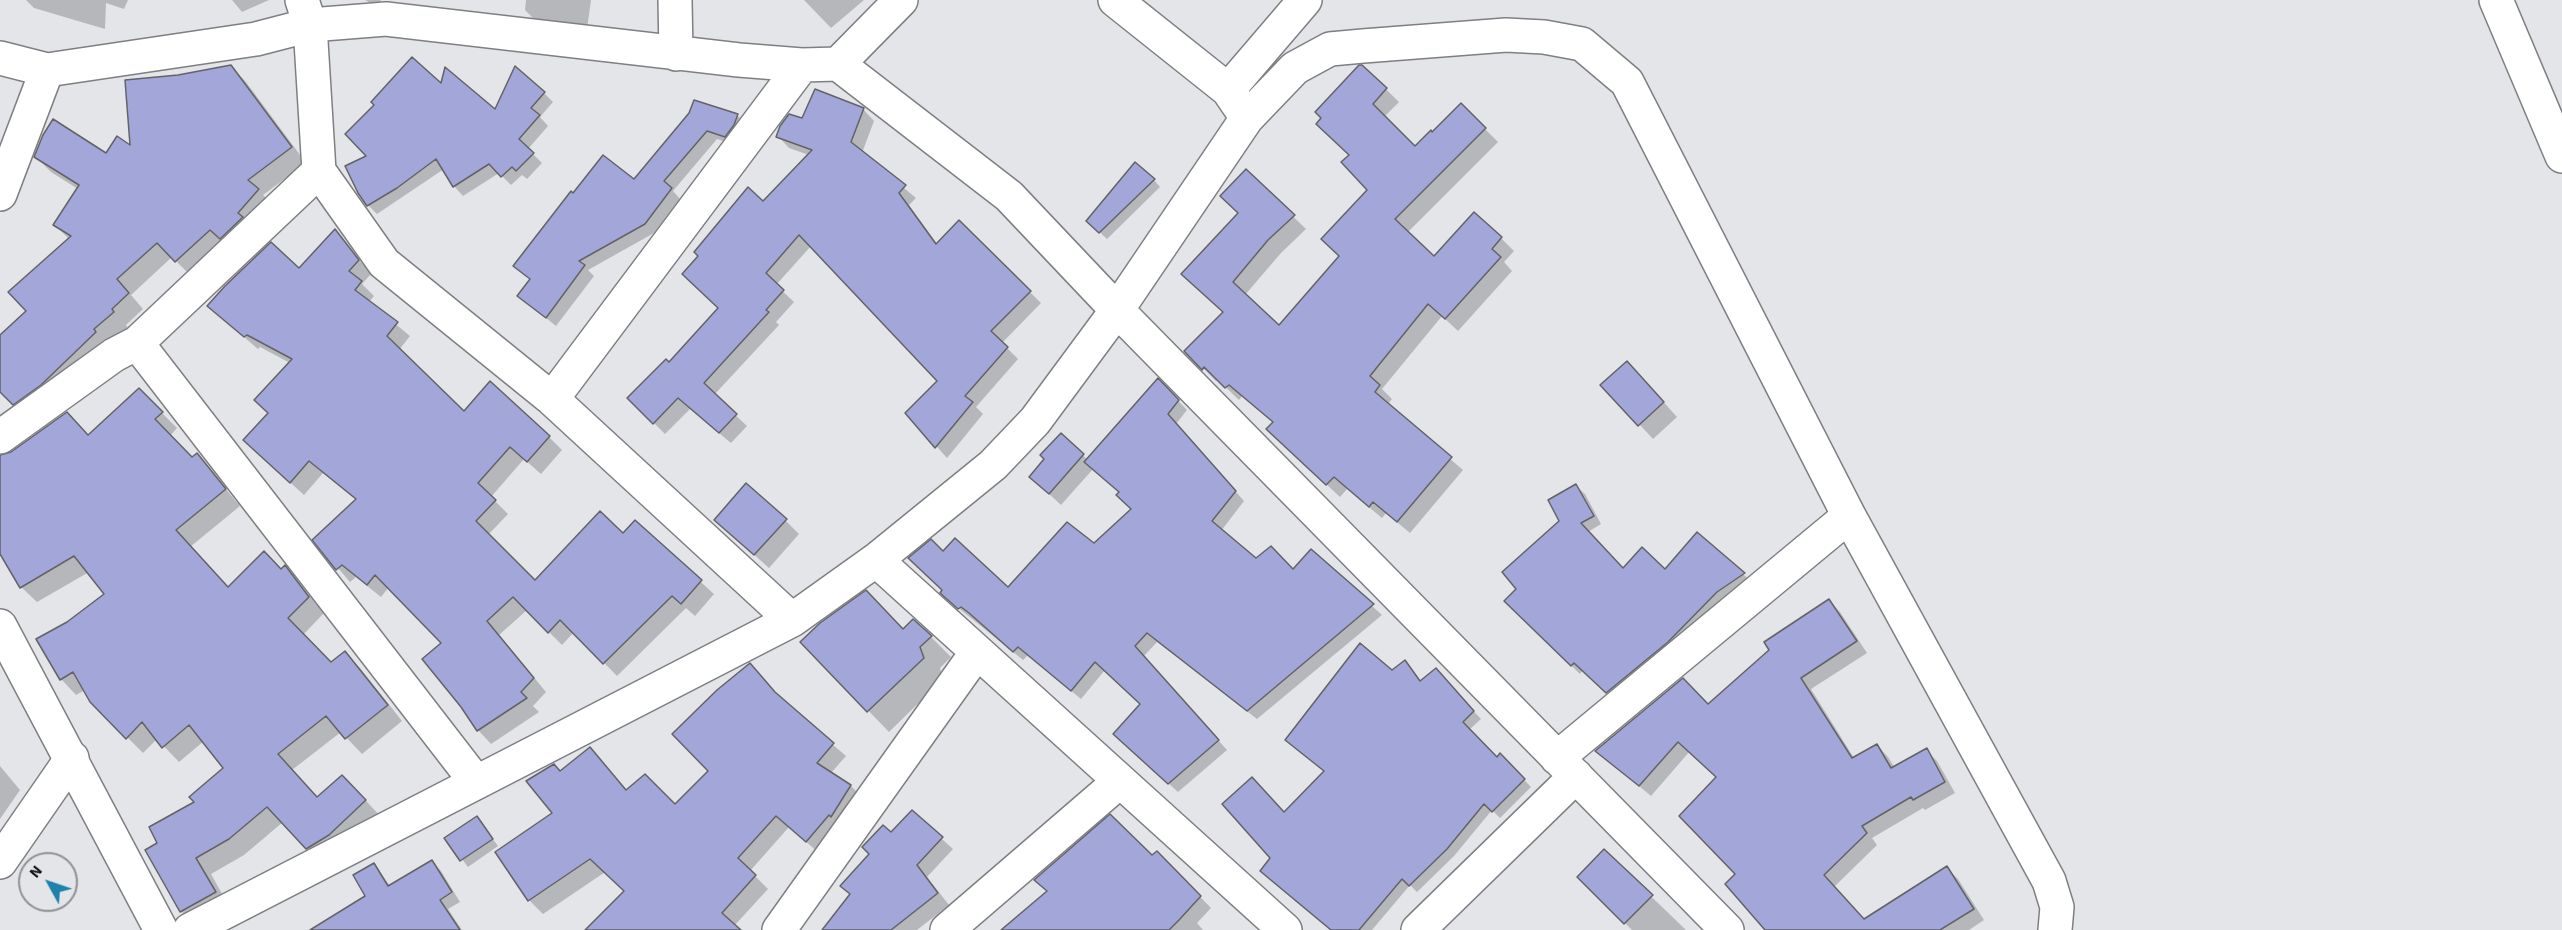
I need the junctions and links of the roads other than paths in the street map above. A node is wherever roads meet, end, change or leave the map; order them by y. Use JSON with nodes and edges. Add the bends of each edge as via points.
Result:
{"nodes":[{"id":1,"x":675,"y":0,"type":"edge"},
{"id":2,"x":901,"y":0,"type":"edge"},
{"id":3,"x":1115,"y":0,"type":"edge"},
{"id":4,"x":1305,"y":0,"type":"edge"},
{"id":5,"x":2496,"y":0,"type":"edge"},
{"id":6,"x":306,"y":12,"type":"edge"},
{"id":7,"x":676,"y":54,"type":"junction"},
{"id":8,"x":0,"y":57,"type":"edge"},
{"id":9,"x":838,"y":64,"type":"junction"},
{"id":10,"x":802,"y":65,"type":"junction"},
{"id":11,"x":47,"y":70,"type":"junction"},
{"id":12,"x":1228,"y":90,"type":"junction"},
{"id":13,"x":1247,"y":118,"type":"junction"},
{"id":14,"x":2562,"y":156,"type":"edge"},
{"id":15,"x":319,"y":171,"type":"junction"},
{"id":16,"x":0,"y":194,"type":"edge"},
{"id":17,"x":1117,"y":310,"type":"junction"},
{"id":18,"x":136,"y":343,"type":"junction"},
{"id":19,"x":552,"y":399,"type":"junction"},
{"id":20,"x":0,"y":437,"type":"edge"},
{"id":21,"x":1849,"y":516,"type":"junction"},
{"id":22,"x":876,"y":560,"type":"junction"},
{"id":23,"x":792,"y":620,"type":"junction"},
{"id":24,"x":0,"y":626,"type":"edge"},
{"id":25,"x":977,"y":652,"type":"junction"},
{"id":26,"x":72,"y":758,"type":"junction"},
{"id":27,"x":1567,"y":767,"type":"junction"},
{"id":28,"x":1120,"y":781,"type":"junction"},
{"id":29,"x":476,"y":782,"type":"junction"},
{"id":30,"x":0,"y":862,"type":"edge"},
{"id":31,"x":162,"y":930,"type":"edge"},
{"id":32,"x":190,"y":930,"type":"edge"},
{"id":33,"x":779,"y":930,"type":"edge"},
{"id":34,"x":947,"y":930,"type":"edge"},
{"id":35,"x":1285,"y":930,"type":"edge"},
{"id":36,"x":1418,"y":930,"type":"edge"},
{"id":37,"x":1728,"y":930,"type":"edge"},
{"id":38,"x":2055,"y":930,"type":"edge"}],
"edges":[{"from":1,"to":7,"type":"street"},
{"from":2,"to":9,"type":"street"},
{"from":3,"to":12,"type":"street"},
{"from":4,"to":12,"type":"street"},
{"from":5,"to":14,"type":"street"},
{"from":6,"to":7,"type":"street","via":[[527,34]]},
{"from":6,"to":11,"type":"street","via":[[256,39]]},
{"from":6,"to":15,"type":"street"},
{"from":7,"to":10,"type":"street"},
{"from":8,"to":11,"type":"street"},
{"from":9,"to":10,"type":"street"},
{"from":9,"to":17,"type":"street","via":[[1010,196]]},
{"from":10,"to":19,"type":"street"},
{"from":11,"to":16,"type":"street"},
{"from":12,"to":13,"type":"street"},
{"from":13,"to":17,"type":"street"},
{"from":13,"to":21,"type":"street","via":[[1295,68],[1330,50],[1506,34],[1582,44],[1627,82]]},
{"from":15,"to":18,"type":"street"},
{"from":15,"to":19,"type":"street","via":[[384,263]]},
{"from":17,"to":22,"type":"street","via":[[1035,421],[993,465]]},
{"from":17,"to":27,"type":"street"},
{"from":18,"to":20,"type":"street"},
{"from":18,"to":29,"type":"street"},
{"from":19,"to":23,"type":"street"},
{"from":21,"to":27,"type":"street"},
{"from":21,"to":38,"type":"street","via":[[2049,881],[2057,907]]},
{"from":22,"to":23,"type":"street"},
{"from":22,"to":25,"type":"street"},
{"from":23,"to":29,"type":"street"},
{"from":24,"to":26,"type":"street"},
{"from":25,"to":28,"type":"street"},
{"from":25,"to":33,"type":"street"},
{"from":26,"to":30,"type":"street"},
{"from":26,"to":31,"type":"street"},
{"from":27,"to":36,"type":"street"},
{"from":27,"to":37,"type":"street"},
{"from":28,"to":34,"type":"street"},
{"from":28,"to":35,"type":"street"},
{"from":29,"to":32,"type":"street"}]}
